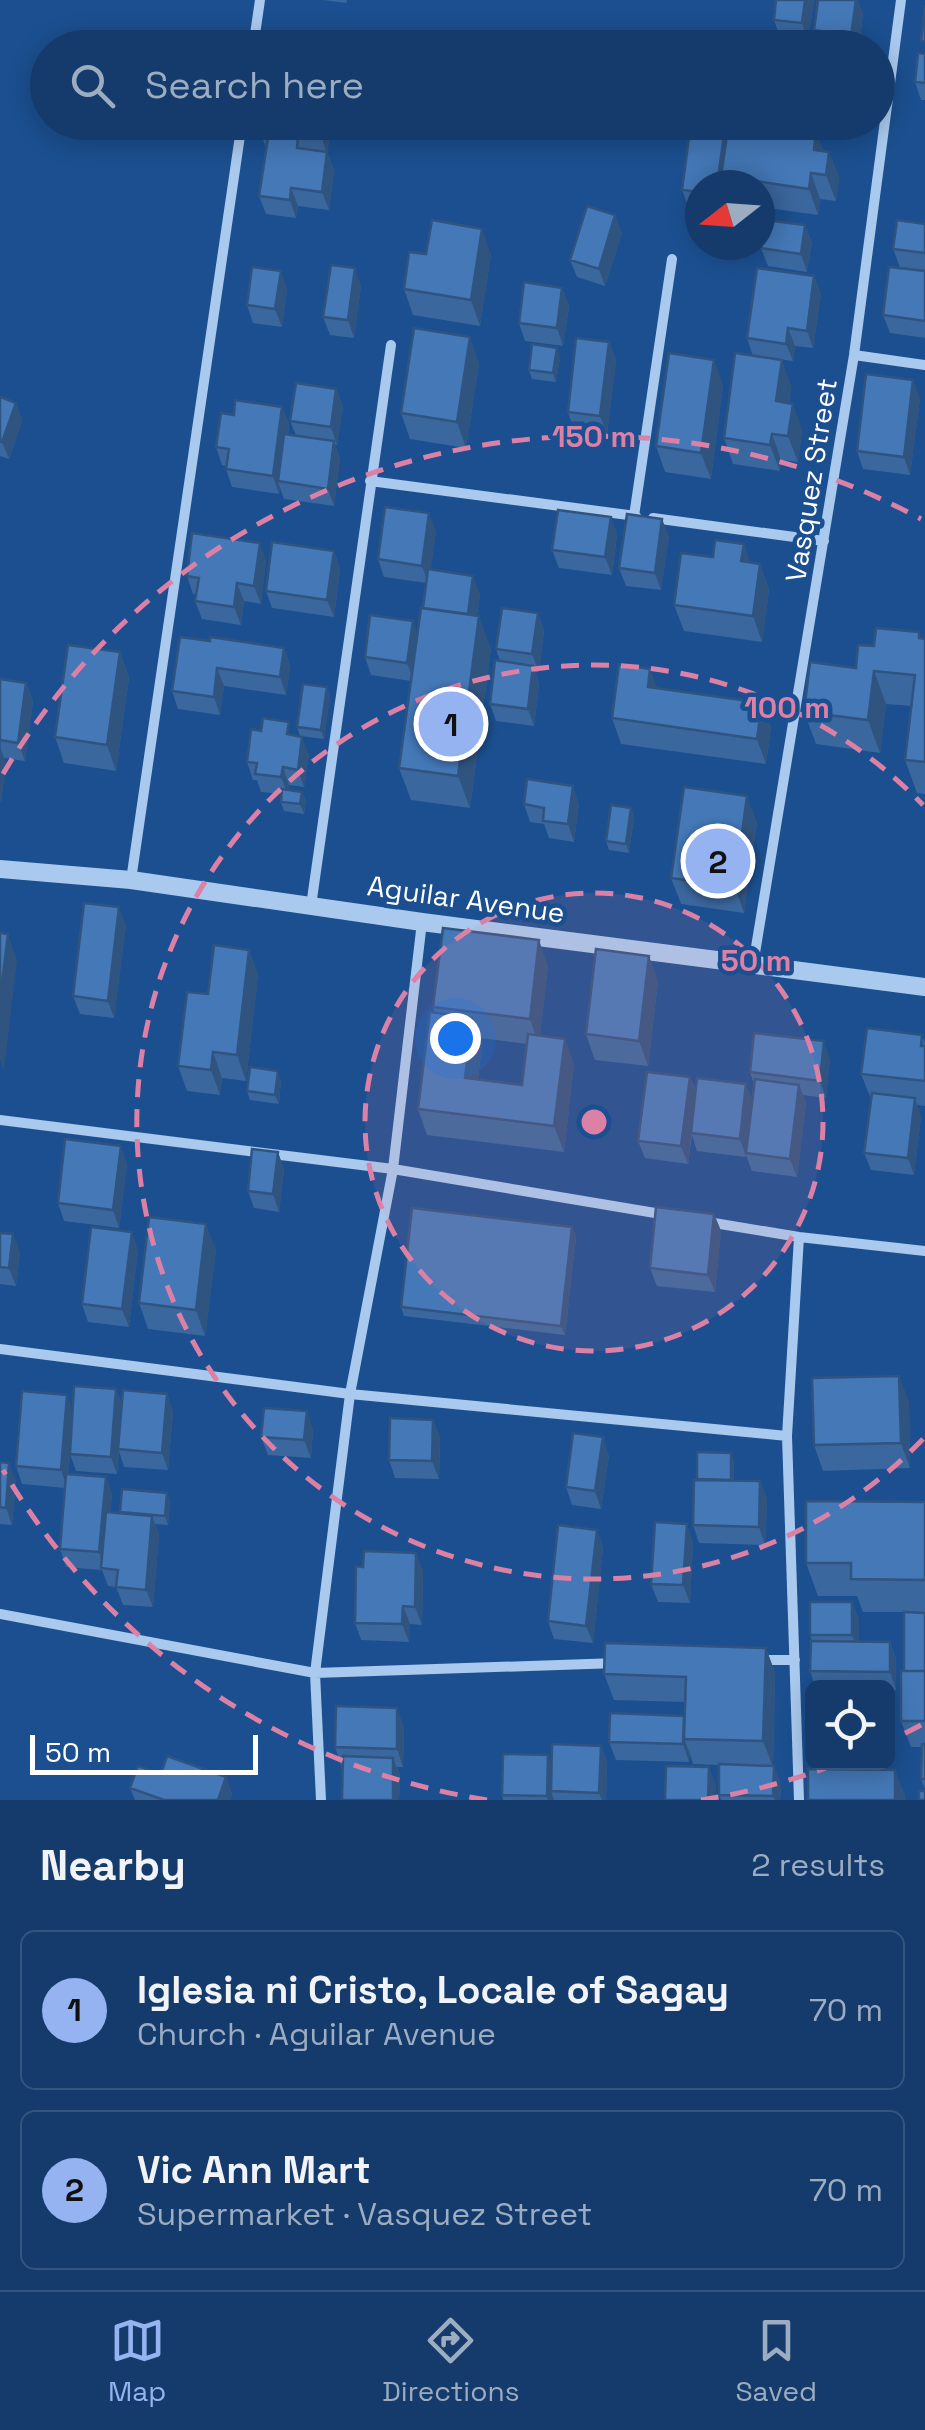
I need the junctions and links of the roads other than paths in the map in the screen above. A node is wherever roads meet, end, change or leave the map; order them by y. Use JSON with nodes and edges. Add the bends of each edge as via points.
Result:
{"nodes":[{"id":1,"x":260,"y":0,"type":"edge"},
{"id":2,"x":901,"y":0,"type":"edge"},
{"id":3,"x":256,"y":30,"type":"edge"},
{"id":4,"x":895,"y":45,"type":"edge"},
{"id":5,"x":239,"y":140,"type":"edge"},
{"id":6,"x":882,"y":140,"type":"edge"},
{"id":7,"x":672,"y":258,"type":"dead end"},
{"id":8,"x":391,"y":345,"type":"dead end"},
{"id":9,"x":854,"y":355,"type":"junction"},
{"id":10,"x":925,"y":365,"type":"edge"},
{"id":11,"x":370,"y":481,"type":"junction"},
{"id":12,"x":634,"y":516,"type":"junction"},
{"id":13,"x":824,"y":541,"type":"junction"},
{"id":14,"x":0,"y":869,"type":"edge"},
{"id":15,"x":131,"y":880,"type":"junction"},
{"id":16,"x":311,"y":906,"type":"junction"},
{"id":17,"x":422,"y":922,"type":"junction"},
{"id":18,"x":753,"y":966,"type":"junction"},
{"id":19,"x":925,"y":986,"type":"edge"},
{"id":20,"x":0,"y":1120,"type":"edge"},
{"id":21,"x":393,"y":1169,"type":"junction"},
{"id":22,"x":683,"y":1218,"type":"edge"},
{"id":23,"x":702,"y":1221,"type":"edge"},
{"id":24,"x":799,"y":1238,"type":"junction"},
{"id":25,"x":925,"y":1251,"type":"edge"},
{"id":26,"x":0,"y":1349,"type":"edge"},
{"id":27,"x":350,"y":1394,"type":"junction"},
{"id":28,"x":788,"y":1436,"type":"junction"},
{"id":29,"x":0,"y":1614,"type":"edge"},
{"id":30,"x":755,"y":1660,"type":"edge"},
{"id":31,"x":794,"y":1660,"type":"junction"},
{"id":32,"x":636,"y":1662,"type":"edge"},
{"id":33,"x":315,"y":1673,"type":"junction"},
{"id":34,"x":321,"y":1800,"type":"edge"},
{"id":35,"x":799,"y":1800,"type":"edge"}],
"edges":[{"from":1,"to":3,"type":"street"},
{"from":2,"to":4,"type":"street","name":"Vasquez Street"},
{"from":5,"to":15,"type":"street"},
{"from":6,"to":9,"type":"street","name":"Vasquez Street"},
{"from":7,"to":12,"type":"street"},
{"from":8,"to":11,"type":"street"},
{"from":9,"to":10,"type":"street"},
{"from":9,"to":13,"type":"street","name":"Vasquez Street"},
{"from":11,"to":12,"type":"street"},
{"from":11,"to":16,"type":"street"},
{"from":12,"to":13,"type":"street"},
{"from":13,"to":18,"type":"street","name":"Vasquez Street"},
{"from":14,"to":15,"type":"street","name":"Aguilar Avenue"},
{"from":15,"to":16,"type":"street","name":"Aguilar Avenue"},
{"from":16,"to":17,"type":"street","name":"Aguilar Avenue"},
{"from":17,"to":18,"type":"street","name":"Aguilar Avenue"},
{"from":17,"to":21,"type":"street"},
{"from":18,"to":19,"type":"street","name":"Aguilar Avenue"},
{"from":20,"to":21,"type":"street"},
{"from":21,"to":22,"type":"street"},
{"from":21,"to":27,"type":"street"},
{"from":23,"to":24,"type":"street"},
{"from":24,"to":25,"type":"street"},
{"from":24,"to":28,"type":"street"},
{"from":26,"to":27,"type":"street"},
{"from":27,"to":28,"type":"street"},
{"from":27,"to":33,"type":"street"},
{"from":28,"to":31,"type":"street"},
{"from":29,"to":33,"type":"street"},
{"from":30,"to":31,"type":"street"},
{"from":31,"to":35,"type":"street"},
{"from":32,"to":33,"type":"street"},
{"from":33,"to":34,"type":"street"}]}
